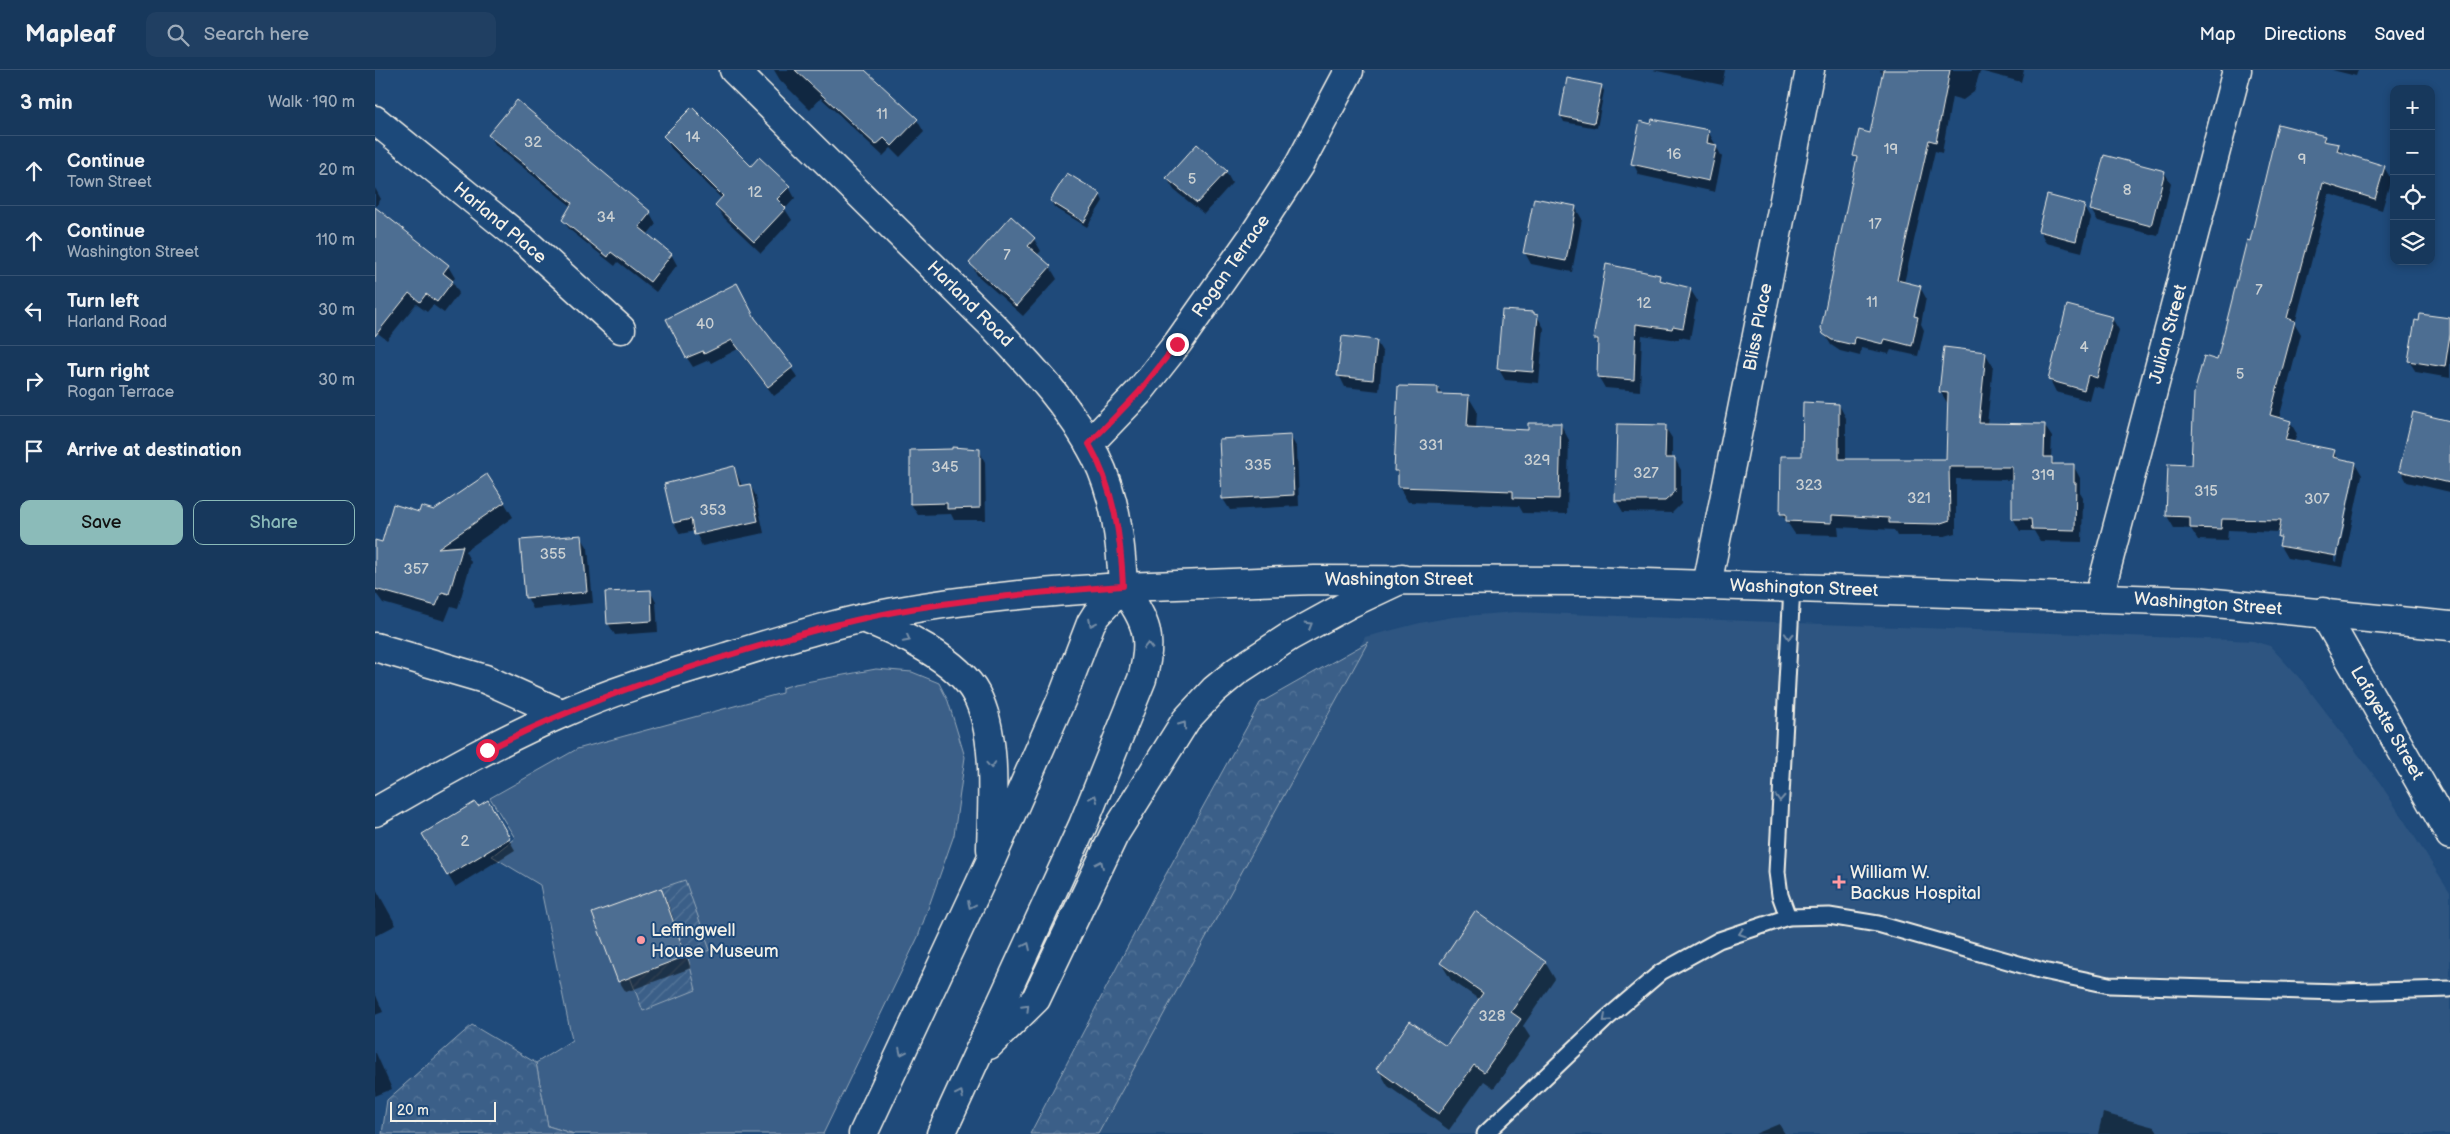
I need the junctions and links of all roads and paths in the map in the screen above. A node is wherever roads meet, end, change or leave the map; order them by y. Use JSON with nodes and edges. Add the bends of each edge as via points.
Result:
{"nodes":[{"id":1,"x":734,"y":70,"type":"edge"},
{"id":2,"x":1810,"y":70,"type":"edge"},
{"id":3,"x":2237,"y":70,"type":"edge"},
{"id":4,"x":1349,"y":71,"type":"edge"},
{"id":5,"x":375,"y":120,"type":"edge"},
{"id":6,"x":621,"y":330,"type":"dead end"},
{"id":7,"x":1089,"y":444,"type":"junction"},
{"id":8,"x":1402,"y":579,"type":"junction"},
{"id":9,"x":1707,"y":585,"type":"junction"},
{"id":10,"x":1123,"y":586,"type":"junction"},
{"id":11,"x":1792,"y":587,"type":"junction"},
{"id":12,"x":2099,"y":597,"type":"junction"},
{"id":13,"x":2323,"y":612,"type":"junction"},
{"id":14,"x":863,"y":618,"type":"junction"},
{"id":15,"x":2450,"y":626,"type":"edge"},
{"id":16,"x":375,"y":647,"type":"edge"},
{"id":17,"x":561,"y":713,"type":"junction"},
{"id":18,"x":375,"y":812,"type":"edge"},
{"id":19,"x":2450,"y":835,"type":"edge"},
{"id":20,"x":991,"y":860,"type":"junction"},
{"id":21,"x":1788,"y":917,"type":"junction"},
{"id":22,"x":2450,"y":989,"type":"edge"},
{"id":23,"x":979,"y":1055,"type":"junction"},
{"id":24,"x":863,"y":1134,"type":"edge"},
{"id":25,"x":941,"y":1134,"type":"edge"},
{"id":26,"x":1485,"y":1134,"type":"edge"}],
"edges":[{"from":1,"to":7,"type":"main road","name":"Harland Road","via":[[996,329],[1057,398]]},
{"from":2,"to":9,"type":"main road","name":"Bliss Place"},
{"from":3,"to":12,"type":"main road","name":"Julian Street"},
{"from":4,"to":7,"type":"main road","name":"Rogan Terrace","via":[[1299,164],[1251,239],[1177,344],[1139,392]]},
{"from":5,"to":6,"type":"main road","name":"Harland Place","via":[[530,246]]},
{"from":7,"to":10,"type":"main road","name":"Harland Road","via":[[1104,475],[1114,510]]},
{"from":8,"to":9,"type":"main road","name":"Washington Street"},
{"from":8,"to":10,"type":"main road","name":"Washington Street"},
{"from":23,"to":8,"type":"main road","one_way":true,"via":[[1035,999],[1114,835],[1186,720],[1215,690],[1261,655],[1326,616]]},
{"from":9,"to":11,"type":"main road","name":"Washington Street"},
{"from":10,"to":14,"type":"main road","name":"Washington Street","via":[[977,600]]},
{"from":10,"to":20,"type":"main road","one_way":true,"via":[[1091,623],[1063,696]]},
{"from":23,"to":10,"type":"main road","one_way":true,"via":[[1083,825],[1142,679],[1147,661],[1147,632],[1144,620]]},
{"from":11,"to":12,"type":"main road","name":"Washington Street"},
{"from":11,"to":21,"type":"lane","one_way":true,"via":[[1777,872],[1780,895]]},
{"from":12,"to":13,"type":"main road","name":"Washington Street"},
{"from":13,"to":15,"type":"main road","name":"Washington Street"},
{"from":13,"to":19,"type":"main road","name":"Lafayette Street"},
{"from":14,"to":17,"type":"main road","name":"Washington Street","via":[[686,669]]},
{"from":14,"to":20,"type":"main road","one_way":true,"via":[[940,658],[975,691],[985,718],[990,751]]},
{"from":16,"to":17,"type":"main road","via":[[489,681]]},
{"from":17,"to":18,"type":"main road","name":"Washington Street","via":[[459,764]]},
{"from":20,"to":24,"type":"main road","one_way":true},
{"from":21,"to":22,"type":"lane","via":[[1829,916],[1878,924],[2043,971],[2109,985],[2340,992]]},
{"from":21,"to":26,"type":"lane","one_way":true,"via":[[1719,940],[1661,972],[1606,1019]]},
{"from":25,"to":23,"type":"main road","one_way":true}]}
